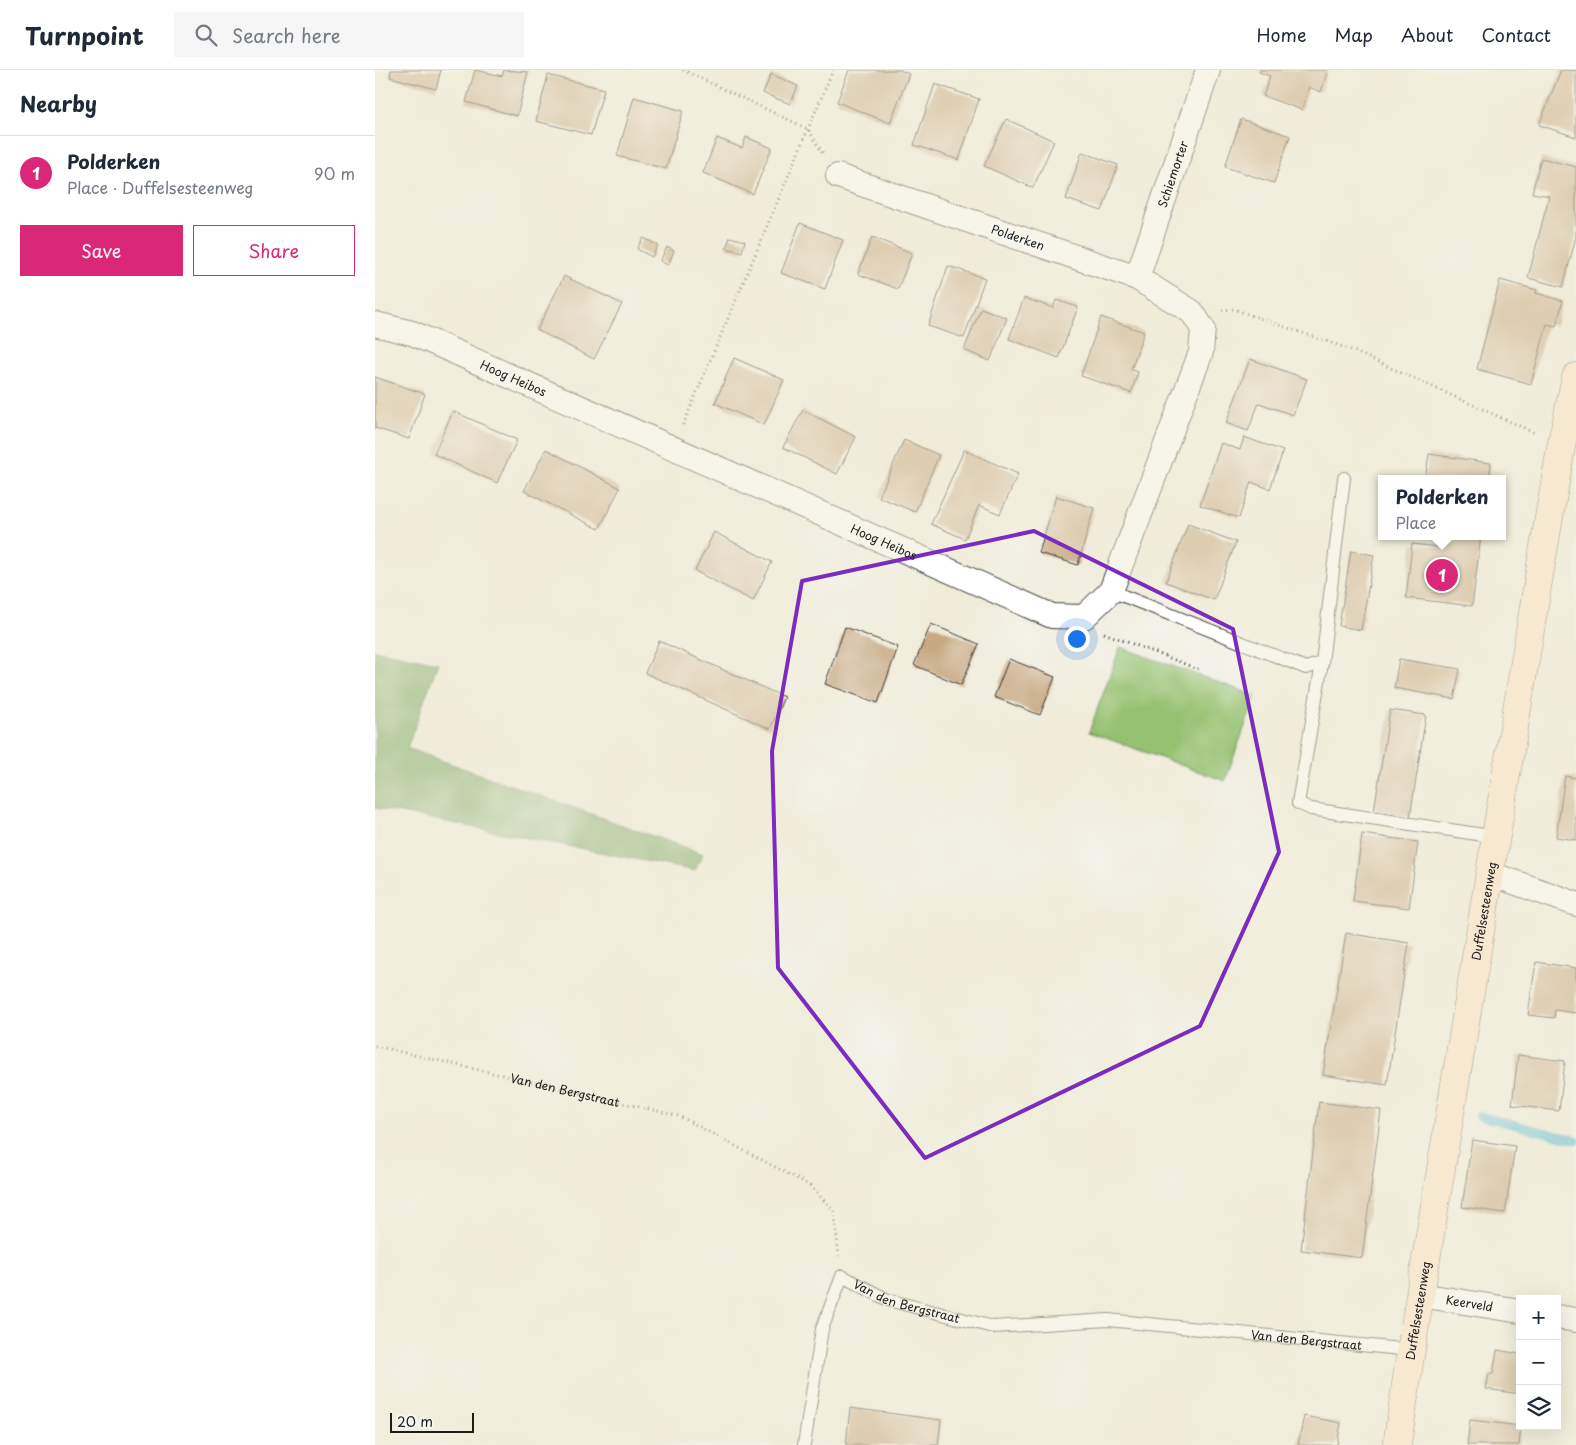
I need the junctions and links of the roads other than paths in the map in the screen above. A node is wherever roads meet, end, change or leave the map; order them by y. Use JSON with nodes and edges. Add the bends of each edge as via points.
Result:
{"nodes":[{"id":1,"x":1207,"y":70,"type":"edge"},
{"id":2,"x":837,"y":176,"type":"road end"},
{"id":3,"x":1137,"y":278,"type":"junction"},
{"id":4,"x":375,"y":324,"type":"edge"},
{"id":5,"x":1576,"y":377,"type":"edge"},
{"id":6,"x":1344,"y":478,"type":"dead end"},
{"id":7,"x":1111,"y":591,"type":"junction"},
{"id":8,"x":1322,"y":663,"type":"junction"},
{"id":9,"x":1497,"y":837,"type":"junction"},
{"id":10,"x":1491,"y":874,"type":"junction"},
{"id":11,"x":1576,"y":904,"type":"edge"},
{"id":12,"x":1420,"y":1295,"type":"junction"},
{"id":13,"x":1516,"y":1310,"type":"edge"},
{"id":14,"x":1561,"y":1318,"type":"edge"},
{"id":15,"x":1576,"y":1320,"type":"edge"},
{"id":16,"x":1411,"y":1350,"type":"junction"},
{"id":17,"x":804,"y":1445,"type":"edge"},
{"id":18,"x":1397,"y":1445,"type":"edge"}],
"edges":[{"from":1,"to":3,"type":"street","name":"Schiemorter"},
{"from":2,"to":3,"type":"street","name":"Polderken"},
{"from":3,"to":7,"type":"street","name":"Polderken","via":[[1192,312],[1203,329],[1201,352]]},
{"from":4,"to":7,"type":"street","name":"Hoog Heibos","via":[[412,333],[1052,616],[1085,617]]},
{"from":5,"to":9,"type":"street","name":"Duffelsesteenweg","via":[[1561,442]]},
{"from":6,"to":8,"type":"lane"},
{"from":7,"to":8,"type":"lane","via":[[1306,668]]},
{"from":8,"to":9,"type":"lane","via":[[1298,802],[1311,809]]},
{"from":9,"to":10,"type":"street","name":"Duffelsesteenweg"},
{"from":10,"to":11,"type":"street"},
{"from":10,"to":12,"type":"street","name":"Duffelsesteenweg"},
{"from":12,"to":13,"type":"street","name":"Keerveld"},
{"from":12,"to":16,"type":"street","name":"Duffelsesteenweg"},
{"from":14,"to":15,"type":"street"},
{"from":16,"to":17,"type":"lane","name":"Van den Bergstraat","via":[[1108,1320],[993,1327],[888,1300],[842,1276],[822,1328]]},
{"from":16,"to":18,"type":"street","name":"Duffelsesteenweg"}]}
